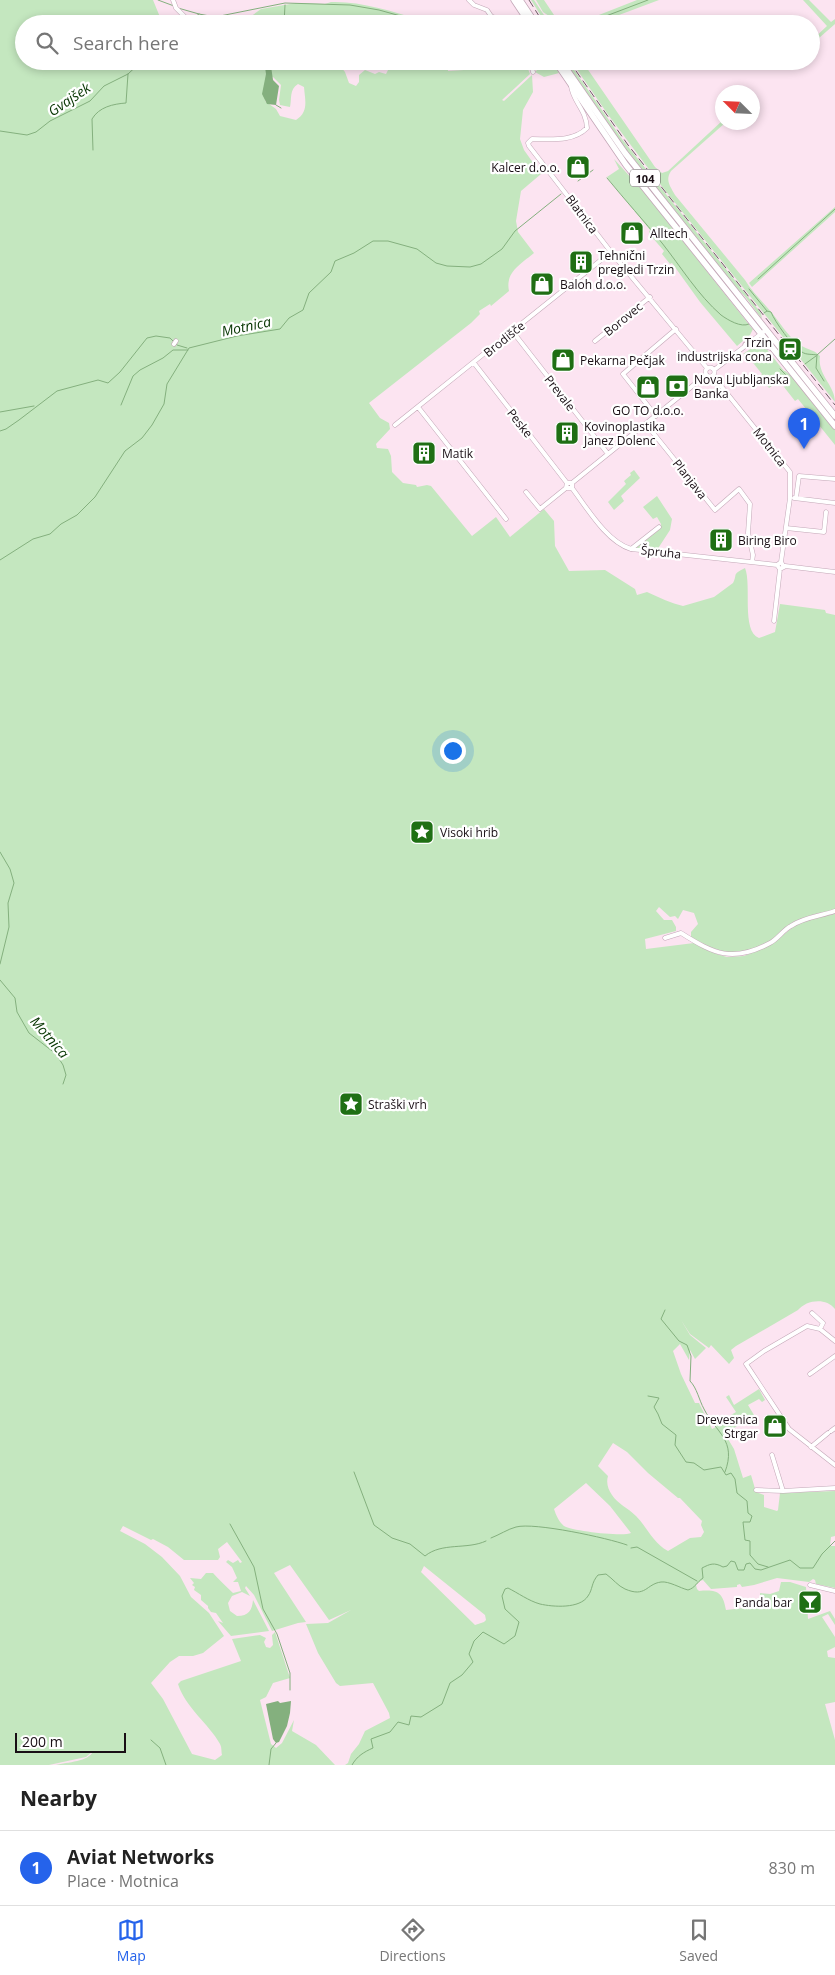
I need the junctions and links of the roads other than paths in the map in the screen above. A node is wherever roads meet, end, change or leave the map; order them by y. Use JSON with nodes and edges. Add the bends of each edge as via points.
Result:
{"nodes":[{"id":1,"x":174,"y":0,"type":"edge"},
{"id":2,"x":469,"y":0,"type":"edge"},
{"id":3,"x":518,"y":2,"type":"edge"},
{"id":4,"x":183,"y":15,"type":"edge"},
{"id":5,"x":490,"y":15,"type":"edge"},
{"id":6,"x":524,"y":15,"type":"edge"},
{"id":7,"x":529,"y":15,"type":"edge"},
{"id":8,"x":561,"y":70,"type":"edge"},
{"id":9,"x":567,"y":70,"type":"edge"},
{"id":10,"x":571,"y":86,"type":"junction"},
{"id":11,"x":611,"y":252,"type":"junction"},
{"id":12,"x":650,"y":297,"type":"junction"},
{"id":13,"x":676,"y":329,"type":"junction"},
{"id":14,"x":763,"y":331,"type":"junction"},
{"id":15,"x":513,"y":332,"type":"junction"},
{"id":16,"x":596,"y":340,"type":"dead end"},
{"id":17,"x":746,"y":345,"type":"junction"},
{"id":18,"x":773,"y":348,"type":"junction"},
{"id":19,"x":474,"y":363,"type":"junction"},
{"id":20,"x":707,"y":368,"type":"junction"},
{"id":21,"x":714,"y":370,"type":"junction"},
{"id":22,"x":706,"y":375,"type":"junction"},
{"id":23,"x":713,"y":376,"type":"junction"},
{"id":24,"x":418,"y":407,"type":"junction"},
{"id":25,"x":656,"y":416,"type":"junction"},
{"id":26,"x":835,"y":416,"type":"edge"},
{"id":27,"x":646,"y":424,"type":"junction"},
{"id":28,"x":396,"y":425,"type":"dead end"},
{"id":29,"x":835,"y":426,"type":"edge"},
{"id":30,"x":608,"y":454,"type":"junction"},
{"id":31,"x":835,"y":480,"type":"edge"},
{"id":32,"x":569,"y":486,"type":"junction"},
{"id":33,"x":526,"y":492,"type":"dead end"},
{"id":34,"x":790,"y":498,"type":"junction"},
{"id":35,"x":796,"y":498,"type":"junction"},
{"id":36,"x":835,"y":503,"type":"edge"},
{"id":37,"x":826,"y":512,"type":"dead end"},
{"id":38,"x":506,"y":518,"type":"dead end"},
{"id":39,"x":659,"y":527,"type":"dead end"},
{"id":40,"x":786,"y":528,"type":"junction"},
{"id":41,"x":631,"y":549,"type":"junction"},
{"id":42,"x":752,"y":562,"type":"junction"},
{"id":43,"x":781,"y":562,"type":"junction"},
{"id":44,"x":776,"y":565,"type":"junction"},
{"id":45,"x":785,"y":566,"type":"junction"},
{"id":46,"x":780,"y":569,"type":"junction"},
{"id":47,"x":835,"y":572,"type":"edge"},
{"id":48,"x":774,"y":621,"type":"dead end"},
{"id":49,"x":835,"y":911,"type":"edge"},
{"id":50,"x":665,"y":938,"type":"dead end"},
{"id":51,"x":812,"y":1313,"type":"dead end"},
{"id":52,"x":820,"y":1329,"type":"junction"},
{"id":53,"x":835,"y":1341,"type":"edge"},
{"id":54,"x":835,"y":1356,"type":"edge"},
{"id":55,"x":810,"y":1374,"type":"dead end"},
{"id":56,"x":831,"y":1431,"type":"edge"},
{"id":57,"x":811,"y":1447,"type":"junction"},
{"id":58,"x":772,"y":1455,"type":"dead end"},
{"id":59,"x":835,"y":1465,"type":"edge"},
{"id":60,"x":835,"y":1488,"type":"edge"},
{"id":61,"x":756,"y":1490,"type":"dead end"},
{"id":62,"x":783,"y":1491,"type":"junction"},
{"id":63,"x":810,"y":1585,"type":"dead end"},
{"id":64,"x":835,"y":1590,"type":"edge"}],
"edges":[{"from":1,"to":4,"type":"street"},
{"from":2,"to":5,"type":"street"},
{"from":3,"to":6,"type":"main road"},
{"from":3,"to":7,"type":"main road"},
{"from":8,"to":10,"type":"main road","number":"104"},
{"from":9,"to":14,"type":"main road","number":"104","via":[[625,153]]},
{"from":10,"to":11,"type":"street","name":"Blatnica","via":[[584,113],[587,128],[570,138],[532,139],[528,143]]},
{"from":10,"to":14,"type":"main road","number":"104","via":[[626,164]]},
{"from":11,"to":12,"type":"street","name":"Blatnica"},
{"from":11,"to":15,"type":"street","name":"Brodišče"},
{"from":12,"to":13,"type":"street","name":"Blatnica"},
{"from":12,"to":16,"type":"street","name":"Borovec"},
{"from":13,"to":20,"type":"street","name":"Blatnica"},
{"from":13,"to":25,"type":"street","via":[[623,374]]},
{"from":14,"to":17,"type":"street"},
{"from":14,"to":18,"type":"main road","number":"104"},
{"from":14,"to":26,"type":"main road","number":"104"},
{"from":15,"to":19,"type":"street","name":"Brodišče"},
{"from":15,"to":30,"type":"street","name":"Prevale"},
{"from":17,"to":18,"type":"main road","via":[[760,344]]},
{"from":17,"to":21,"type":"street"},
{"from":18,"to":29,"type":"main road","number":"104"},
{"from":19,"to":24,"type":"street","name":"Brodišče"},
{"from":19,"to":32,"type":"street","name":"Peske"},
{"from":20,"to":21,"type":"street"},
{"from":20,"to":22,"type":"street"},
{"from":21,"to":23,"type":"street"},
{"from":22,"to":23,"type":"street"},
{"from":22,"to":25,"type":"street"},
{"from":23,"to":34,"type":"street","name":"Motnica","via":[[790,472]]},
{"from":24,"to":28,"type":"street","name":"Brodišče"},
{"from":24,"to":38,"type":"street"},
{"from":25,"to":27,"type":"street"},
{"from":27,"to":30,"type":"street"},
{"from":27,"to":42,"type":"street","name":"Planjava","via":[[715,510],[739,490],[750,504],[748,533]]},
{"from":30,"to":32,"type":"street"},
{"from":31,"to":35,"type":"street","via":[[799,476]]},
{"from":32,"to":33,"type":"street","via":[[540,509]]},
{"from":32,"to":41,"type":"street","name":"Špruha","via":[[616,543]]},
{"from":34,"to":35,"type":"street"},
{"from":34,"to":40,"type":"street","name":"Motnica"},
{"from":35,"to":36,"type":"street"},
{"from":37,"to":40,"type":"street","via":[[824,532]]},
{"from":39,"to":41,"type":"street"},
{"from":40,"to":43,"type":"street","name":"Motnica"},
{"from":41,"to":42,"type":"street","name":"Špruha"},
{"from":42,"to":44,"type":"street","name":"Špruha"},
{"from":43,"to":44,"type":"street"},
{"from":43,"to":45,"type":"street"},
{"from":44,"to":46,"type":"street"},
{"from":45,"to":46,"type":"street"},
{"from":45,"to":47,"type":"street"},
{"from":46,"to":48,"type":"street"},
{"from":49,"to":50,"type":"street","via":[[799,922],[770,943],[740,955],[716,953],[680,933]]},
{"from":51,"to":52,"type":"street","via":[[823,1323]]},
{"from":52,"to":53,"type":"street"},
{"from":52,"to":57,"type":"street","via":[[806,1327],[746,1364],[788,1429]]},
{"from":54,"to":55,"type":"street"},
{"from":56,"to":57,"type":"street"},
{"from":57,"to":59,"type":"street"},
{"from":58,"to":62,"type":"street"},
{"from":60,"to":62,"type":"street"},
{"from":61,"to":62,"type":"street"},
{"from":63,"to":64,"type":"street"}]}
